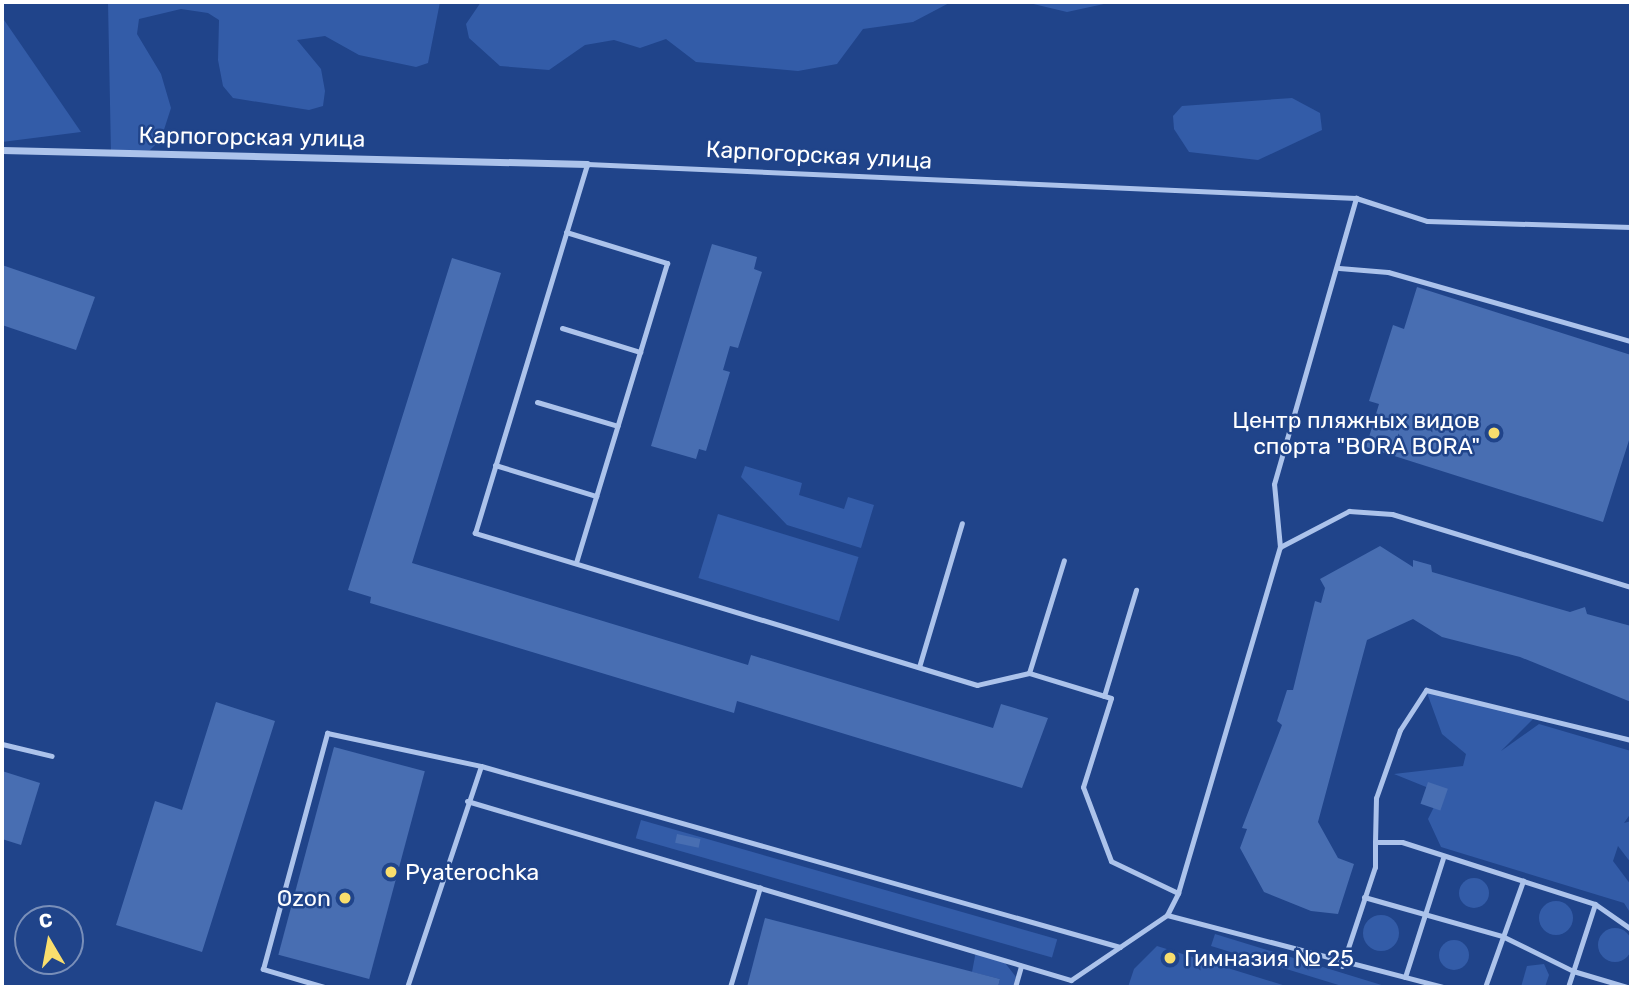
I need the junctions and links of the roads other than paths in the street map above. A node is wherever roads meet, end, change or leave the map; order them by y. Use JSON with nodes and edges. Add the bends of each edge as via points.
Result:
{"nodes":[{"id":1,"x":2,"y":150,"type":"edge"},
{"id":2,"x":587,"y":164,"type":"junction"},
{"id":3,"x":1356,"y":198,"type":"junction"},
{"id":4,"x":1631,"y":227,"type":"edge"},
{"id":5,"x":566,"y":232,"type":"junction"},
{"id":6,"x":1339,"y":268,"type":"junction"},
{"id":7,"x":562,"y":328,"type":"dead end"},
{"id":8,"x":1631,"y":341,"type":"edge"},
{"id":9,"x":640,"y":352,"type":"junction"},
{"id":10,"x":537,"y":401,"type":"dead end"},
{"id":11,"x":618,"y":426,"type":"junction"},
{"id":12,"x":495,"y":466,"type":"junction"},
{"id":13,"x":596,"y":496,"type":"junction"},
{"id":14,"x":962,"y":523,"type":"dead end"},
{"id":15,"x":1280,"y":547,"type":"junction"},
{"id":16,"x":1064,"y":560,"type":"dead end"},
{"id":17,"x":576,"y":563,"type":"junction"},
{"id":18,"x":1631,"y":587,"type":"edge"},
{"id":19,"x":1136,"y":590,"type":"dead end"},
{"id":20,"x":919,"y":667,"type":"junction"},
{"id":21,"x":1030,"y":673,"type":"junction"},
{"id":22,"x":1104,"y":696,"type":"junction"},
{"id":23,"x":1631,"y":740,"type":"edge"},
{"id":24,"x":2,"y":744,"type":"edge"},
{"id":25,"x":52,"y":756,"type":"dead end"},
{"id":26,"x":481,"y":766,"type":"junction"},
{"id":27,"x":467,"y":801,"type":"junction"},
{"id":28,"x":1375,"y":842,"type":"junction"},
{"id":29,"x":1443,"y":858,"type":"junction"},
{"id":30,"x":1523,"y":881,"type":"junction"},
{"id":31,"x":760,"y":887,"type":"junction"},
{"id":32,"x":1178,"y":893,"type":"junction"},
{"id":33,"x":1364,"y":897,"type":"junction"},
{"id":34,"x":1595,"y":904,"type":"junction"},
{"id":35,"x":1424,"y":914,"type":"junction"},
{"id":36,"x":1167,"y":915,"type":"junction"},
{"id":37,"x":1631,"y":929,"type":"edge"},
{"id":38,"x":1502,"y":936,"type":"junction"},
{"id":39,"x":1120,"y":947,"type":"junction"},
{"id":40,"x":1021,"y":966,"type":"junction"},
{"id":41,"x":1342,"y":966,"type":"junction"},
{"id":42,"x":1573,"y":971,"type":"junction"},
{"id":43,"x":1405,"y":977,"type":"junction"},
{"id":44,"x":324,"y":987,"type":"edge"},
{"id":45,"x":407,"y":987,"type":"edge"},
{"id":46,"x":730,"y":987,"type":"edge"},
{"id":47,"x":1015,"y":987,"type":"edge"},
{"id":48,"x":1443,"y":987,"type":"edge"},
{"id":49,"x":1485,"y":987,"type":"edge"},
{"id":50,"x":1568,"y":987,"type":"edge"},
{"id":51,"x":1627,"y":987,"type":"edge"}],
"edges":[{"from":1,"to":2,"type":"street","name":"Карпогорская улица"},
{"from":2,"to":3,"type":"lane","name":"Карпогорская улица"},
{"from":2,"to":5,"type":"lane"},
{"from":3,"to":4,"type":"lane","name":"Карпогорская улица","via":[[1427,220]]},
{"from":3,"to":6,"type":"lane"},
{"from":5,"to":9,"type":"lane","via":[[667,263]]},
{"from":5,"to":12,"type":"lane"},
{"from":6,"to":8,"type":"lane","via":[[1388,272]]},
{"from":6,"to":15,"type":"lane","via":[[1274,484]]},
{"from":7,"to":9,"type":"lane"},
{"from":9,"to":11,"type":"lane"},
{"from":10,"to":11,"type":"lane"},
{"from":11,"to":13,"type":"lane"},
{"from":12,"to":13,"type":"lane"},
{"from":12,"to":17,"type":"lane","via":[[475,533]]},
{"from":13,"to":17,"type":"lane"},
{"from":14,"to":20,"type":"lane"},
{"from":15,"to":18,"type":"lane","via":[[1349,511],[1392,514]]},
{"from":15,"to":32,"type":"lane"},
{"from":16,"to":21,"type":"lane"},
{"from":17,"to":20,"type":"lane"},
{"from":19,"to":22,"type":"lane"},
{"from":20,"to":21,"type":"lane","via":[[977,685]]},
{"from":21,"to":22,"type":"lane"},
{"from":22,"to":32,"type":"lane","via":[[1111,698],[1083,787],[1111,861]]},
{"from":23,"to":28,"type":"lane","via":[[1426,690],[1400,730],[1376,798]]},
{"from":24,"to":25,"type":"lane"},
{"from":26,"to":27,"type":"lane"},
{"from":26,"to":39,"type":"lane"},
{"from":26,"to":44,"type":"lane","via":[[327,733],[263,969]]},
{"from":27,"to":31,"type":"lane"},
{"from":27,"to":45,"type":"lane"},
{"from":28,"to":29,"type":"lane","via":[[1402,842]]},
{"from":28,"to":33,"type":"lane"},
{"from":29,"to":30,"type":"lane"},
{"from":29,"to":35,"type":"lane"},
{"from":30,"to":34,"type":"lane"},
{"from":30,"to":38,"type":"lane"},
{"from":31,"to":40,"type":"lane"},
{"from":31,"to":46,"type":"lane"},
{"from":32,"to":36,"type":"lane"},
{"from":33,"to":35,"type":"lane"},
{"from":33,"to":41,"type":"lane"},
{"from":34,"to":37,"type":"lane"},
{"from":34,"to":42,"type":"lane"},
{"from":35,"to":38,"type":"lane"},
{"from":35,"to":43,"type":"lane"},
{"from":36,"to":39,"type":"lane"},
{"from":36,"to":41,"type":"lane"},
{"from":38,"to":42,"type":"lane"},
{"from":38,"to":49,"type":"lane"},
{"from":39,"to":40,"type":"lane","via":[[1071,980]]},
{"from":40,"to":47,"type":"lane"},
{"from":41,"to":43,"type":"lane"},
{"from":42,"to":50,"type":"lane"},
{"from":42,"to":51,"type":"lane"},
{"from":43,"to":48,"type":"lane"}]}
